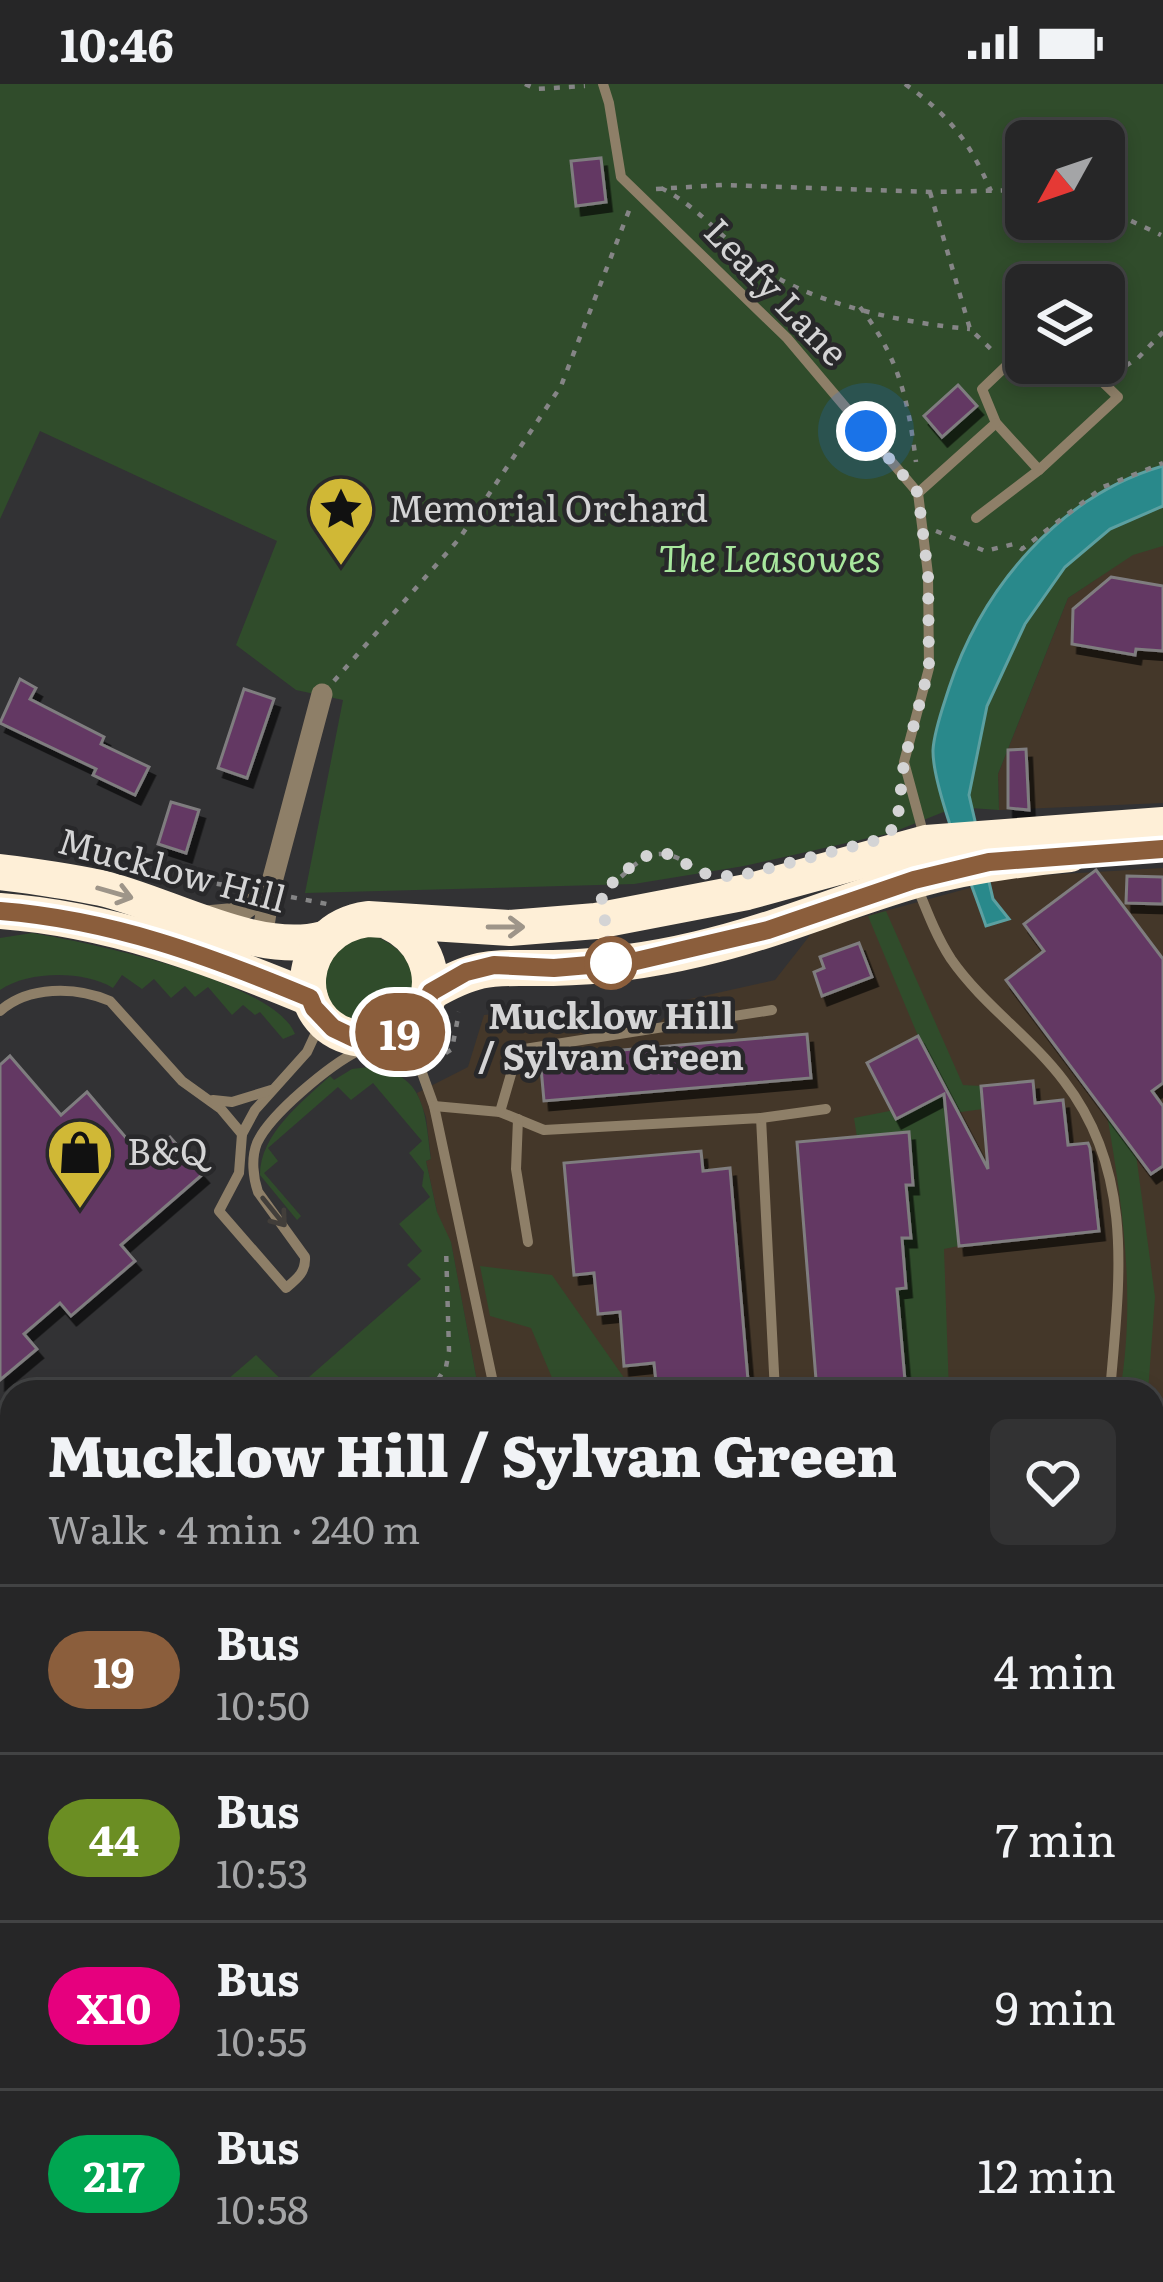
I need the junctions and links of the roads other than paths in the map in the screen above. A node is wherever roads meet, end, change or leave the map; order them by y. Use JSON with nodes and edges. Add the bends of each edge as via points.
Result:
{"nodes":[{"id":1,"x":603,"y":85,"type":"edge"},
{"id":2,"x":1005,"y":367,"type":"edge"},
{"id":3,"x":1104,"y":384,"type":"edge"},
{"id":4,"x":996,"y":423,"type":"junction"},
{"id":5,"x":1039,"y":470,"type":"junction"},
{"id":6,"x":918,"y":493,"type":"junction"},
{"id":7,"x":976,"y":518,"type":"dead end"},
{"id":8,"x":322,"y":694,"type":"road end"},
{"id":9,"x":1163,"y":825,"type":"edge"},
{"id":10,"x":926,"y":843,"type":"junction"},
{"id":11,"x":1163,"y":849,"type":"edge"},
{"id":12,"x":0,"y":872,"type":"edge"},
{"id":13,"x":914,"y":880,"type":"junction"},
{"id":14,"x":264,"y":892,"type":"junction"},
{"id":15,"x":0,"y":911,"type":"edge"},
{"id":16,"x":194,"y":917,"type":"junction"},
{"id":17,"x":389,"y":922,"type":"junction"},
{"id":18,"x":262,"y":939,"type":"junction"},
{"id":19,"x":322,"y":939,"type":"junction"},
{"id":20,"x":431,"y":992,"type":"junction"},
{"id":21,"x":315,"y":1006,"type":"junction"},
{"id":22,"x":772,"y":1010,"type":"dead end"},
{"id":23,"x":0,"y":1011,"type":"edge"},
{"id":24,"x":394,"y":1033,"type":"junction"},
{"id":25,"x":422,"y":1069,"type":"junction"},
{"id":26,"x":272,"y":1089,"type":"junction"},
{"id":27,"x":210,"y":1100,"type":"junction"},
{"id":28,"x":434,"y":1106,"type":"junction"},
{"id":29,"x":826,"y":1109,"type":"dead end"},
{"id":30,"x":500,"y":1112,"type":"junction"},
{"id":31,"x":761,"y":1118,"type":"junction"},
{"id":32,"x":518,"y":1119,"type":"junction"},
{"id":33,"x":242,"y":1134,"type":"junction"},
{"id":34,"x":528,"y":1242,"type":"dead end"},
{"id":35,"x":491,"y":1380,"type":"edge"},
{"id":36,"x":774,"y":1380,"type":"edge"},
{"id":37,"x":1111,"y":1380,"type":"edge"}],
"edges":[{"from":1,"to":6,"type":"lane","name":"Leafy Lane","via":[[621,177],[787,338]]},
{"from":2,"to":4,"type":"lane","via":[[982,389]]},
{"from":3,"to":5,"type":"lane","via":[[1118,397]]},
{"from":4,"to":5,"type":"lane"},
{"from":4,"to":6,"type":"lane"},
{"from":5,"to":7,"type":"lane"},
{"from":6,"to":10,"type":"lane","name":"Leafy Lane","via":[[929,668],[904,762]]},
{"from":8,"to":14,"type":"street"},
{"from":9,"to":10,"type":"highway","name":"Mucklow Hill"},
{"from":17,"to":10,"type":"highway","name":"Mucklow Hill","one_way":true,"via":[[511,928],[645,915]]},
{"from":11,"to":13,"type":"highway","via":[[989,862]]},
{"from":12,"to":16,"type":"highway","name":"Mucklow Hill","one_way":true,"via":[[102,888]]},
{"from":13,"to":20,"type":"highway","via":[[698,949],[554,968],[494,965]]},
{"from":13,"to":37,"type":"lane","via":[[953,962],[1064,1080],[1104,1151],[1121,1252]]},
{"from":14,"to":16,"type":"street","via":[[239,913]]},
{"from":14,"to":18,"type":"street"},
{"from":15,"to":21,"type":"highway","name":"Mucklow Hill","via":[[107,925],[213,958]]},
{"from":16,"to":18,"type":"highway","name":"Mucklow Hill"},
{"from":17,"to":19,"type":"highway","name":"Mucklow Hill","via":[[356,920]]},
{"from":17,"to":20,"type":"highway","via":[[422,947]]},
{"from":18,"to":19,"type":"highway","name":"Mucklow Hill"},
{"from":19,"to":21,"type":"highway","name":"Mucklow Hill","via":[[308,978]]},
{"from":20,"to":24,"type":"highway","via":[[420,1017]]},
{"from":21,"to":24,"type":"highway","name":"Mucklow Hill","via":[[354,1038]]},
{"from":21,"to":26,"type":"lane","via":[[320,1024],[307,1052]]},
{"from":22,"to":30,"type":"lane","via":[[518,1050]]},
{"from":23,"to":27,"type":"lane","via":[[28,992],[97,995]]},
{"from":24,"to":25,"type":"lane"},
{"from":24,"to":25,"type":"lane"},
{"from":24,"to":33,"type":"lane","one_way":true,"via":[[330,1069],[257,1144],[258,1192],[305,1257],[286,1288],[219,1211],[239,1172]]},
{"from":25,"to":28,"type":"lane"},
{"from":26,"to":27,"type":"lane"},
{"from":26,"to":33,"type":"lane"},
{"from":27,"to":33,"type":"lane"},
{"from":28,"to":30,"type":"lane"},
{"from":28,"to":35,"type":"lane"},
{"from":29,"to":31,"type":"lane"},
{"from":30,"to":32,"type":"lane"},
{"from":31,"to":32,"type":"lane","via":[[544,1130]]},
{"from":31,"to":36,"type":"lane"},
{"from":32,"to":34,"type":"lane","via":[[516,1169]]}]}
